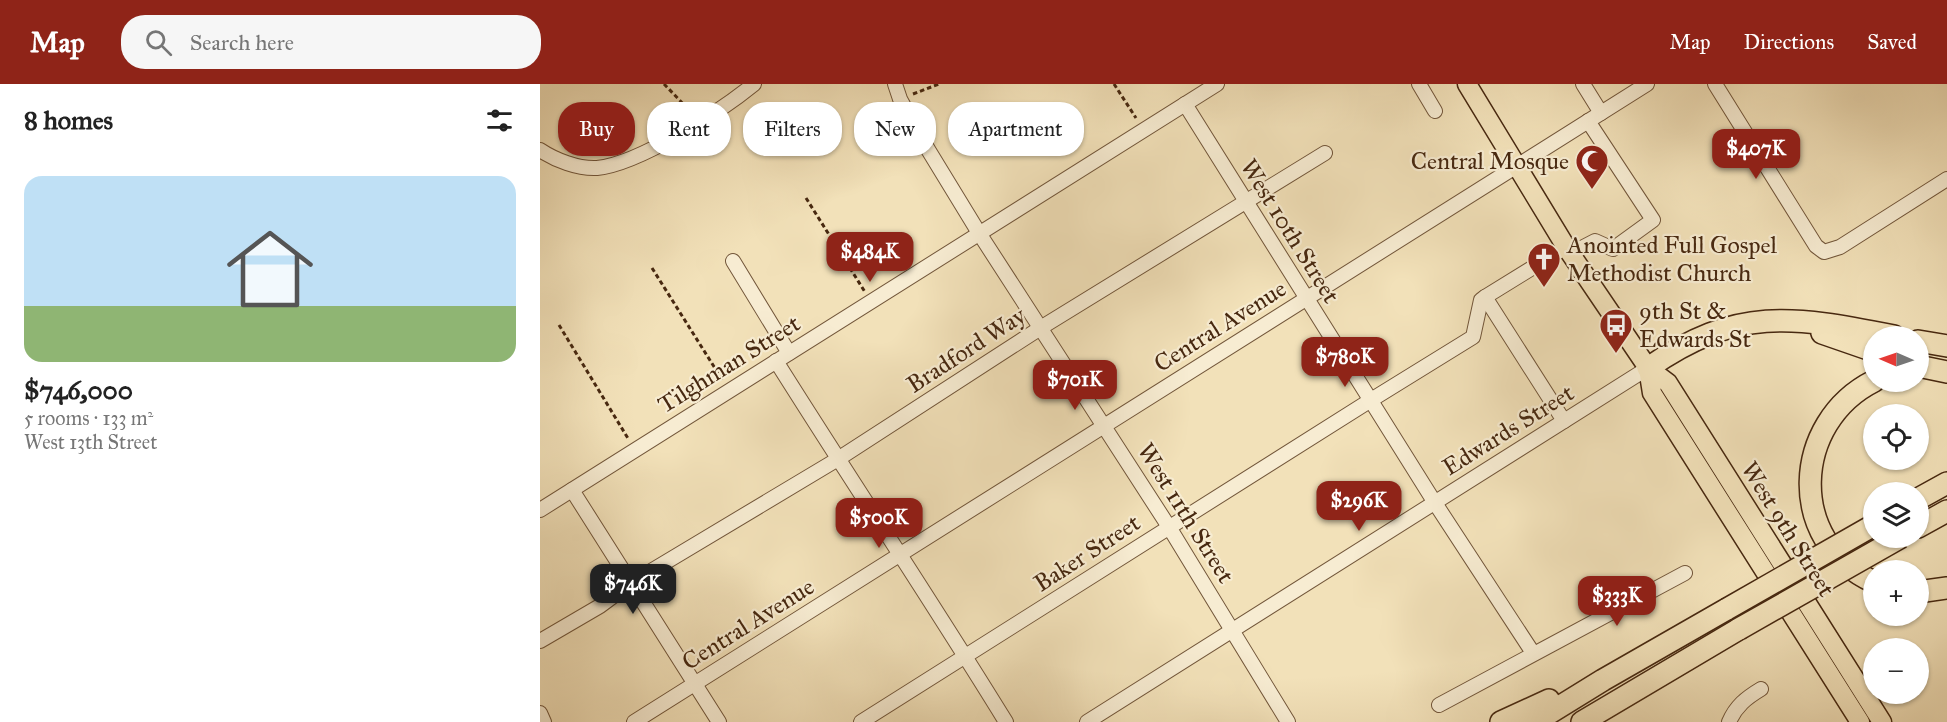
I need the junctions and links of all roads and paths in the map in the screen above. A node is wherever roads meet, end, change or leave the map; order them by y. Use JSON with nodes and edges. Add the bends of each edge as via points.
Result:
{"nodes":[{"id":1,"x":664,"y":84,"type":"edge"},
{"id":2,"x":754,"y":84,"type":"edge"},
{"id":3,"x":895,"y":84,"type":"edge"},
{"id":4,"x":939,"y":84,"type":"edge"},
{"id":5,"x":1114,"y":84,"type":"edge"},
{"id":6,"x":1217,"y":84,"type":"edge"},
{"id":7,"x":1419,"y":84,"type":"edge"},
{"id":8,"x":1467,"y":84,"type":"edge"},
{"id":9,"x":1583,"y":84,"type":"edge"},
{"id":10,"x":1647,"y":84,"type":"edge"},
{"id":11,"x":1715,"y":84,"type":"edge"},
{"id":12,"x":900,"y":99,"type":"junction"},
{"id":13,"x":681,"y":102,"type":"edge"},
{"id":14,"x":731,"y":103,"type":"edge"},
{"id":15,"x":1185,"y":104,"type":"junction"},
{"id":16,"x":1435,"y":111,"type":"dead end"},
{"id":17,"x":1601,"y":113,"type":"junction"},
{"id":18,"x":1588,"y":121,"type":"junction"},
{"id":19,"x":1144,"y":130,"type":"junction"},
{"id":20,"x":647,"y":149,"type":"edge"},
{"id":21,"x":540,"y":150,"type":"edge"},
{"id":22,"x":1325,"y":153,"type":"dead end"},
{"id":23,"x":1517,"y":166,"type":"junction"},
{"id":24,"x":1945,"y":186,"type":"edge"},
{"id":25,"x":806,"y":198,"type":"dead end"},
{"id":26,"x":1246,"y":202,"type":"junction"},
{"id":27,"x":979,"y":233,"type":"junction"},
{"id":28,"x":1568,"y":250,"type":"junction"},
{"id":29,"x":733,"y":261,"type":"dead end"},
{"id":30,"x":652,"y":268,"type":"dead end"},
{"id":31,"x":1485,"y":297,"type":"junction"},
{"id":32,"x":1306,"y":299,"type":"junction"},
{"id":33,"x":870,"y":301,"type":"junction"},
{"id":34,"x":1782,"y":320,"type":"junction"},
{"id":35,"x":559,"y":326,"type":"dead end"},
{"id":36,"x":1042,"y":327,"type":"junction"},
{"id":37,"x":1863,"y":330,"type":"edge"},
{"id":38,"x":1929,"y":343,"type":"edge"},
{"id":39,"x":1947,"y":346,"type":"edge"},
{"id":40,"x":1863,"y":347,"type":"edge"},
{"id":41,"x":789,"y":353,"type":"junction"},
{"id":42,"x":776,"y":361,"type":"junction"},
{"id":43,"x":1647,"y":368,"type":"junction"},
{"id":44,"x":1929,"y":368,"type":"edge"},
{"id":45,"x":1929,"y":371,"type":"edge"},
{"id":46,"x":1947,"y":372,"type":"edge"},
{"id":47,"x":1863,"y":388,"type":"edge"},
{"id":48,"x":729,"y":390,"type":"junction"},
{"id":49,"x":1371,"y":400,"type":"junction"},
{"id":50,"x":1564,"y":421,"type":"junction"},
{"id":51,"x":1104,"y":426,"type":"junction"},
{"id":52,"x":635,"y":449,"type":"junction"},
{"id":53,"x":838,"y":459,"type":"junction"},
{"id":54,"x":1947,"y":483,"type":"edge"},
{"id":55,"x":572,"y":490,"type":"junction"},
{"id":56,"x":1929,"y":493,"type":"edge"},
{"id":57,"x":1435,"y":503,"type":"junction"},
{"id":58,"x":540,"y":510,"type":"edge"},
{"id":59,"x":1947,"y":511,"type":"edge"},
{"id":60,"x":1929,"y":521,"type":"edge"},
{"id":61,"x":1169,"y":527,"type":"junction"},
{"id":62,"x":1863,"y":531,"type":"edge"},
{"id":63,"x":1882,"y":548,"type":"edge"},
{"id":64,"x":901,"y":554,"type":"junction"},
{"id":65,"x":1686,"y":573,"type":"dead end"},
{"id":66,"x":1863,"y":575,"type":"edge"},
{"id":67,"x":631,"y":583,"type":"junction"},
{"id":68,"x":1947,"y":588,"type":"edge"},
{"id":69,"x":1929,"y":590,"type":"edge"},
{"id":70,"x":1233,"y":630,"type":"junction"},
{"id":71,"x":540,"y":641,"type":"edge"},
{"id":72,"x":1533,"y":654,"type":"junction"},
{"id":73,"x":966,"y":657,"type":"junction"},
{"id":74,"x":1603,"y":680,"type":"junction"},
{"id":75,"x":695,"y":684,"type":"junction"},
{"id":76,"x":1761,"y":689,"type":"dead end"},
{"id":77,"x":1439,"y":705,"type":"dead end"},
{"id":78,"x":540,"y":713,"type":"edge"},
{"id":79,"x":544,"y":722,"type":"edge"},
{"id":80,"x":634,"y":722,"type":"edge"},
{"id":81,"x":719,"y":722,"type":"edge"},
{"id":82,"x":861,"y":722,"type":"edge"},
{"id":83,"x":1006,"y":722,"type":"edge"},
{"id":84,"x":1087,"y":722,"type":"edge"},
{"id":85,"x":1288,"y":722,"type":"edge"},
{"id":86,"x":1501,"y":722,"type":"edge"},
{"id":87,"x":1535,"y":722,"type":"edge"},
{"id":88,"x":1581,"y":722,"type":"edge"},
{"id":89,"x":1729,"y":722,"type":"edge"},
{"id":90,"x":1860,"y":722,"type":"edge"},
{"id":91,"x":1882,"y":722,"type":"edge"}],
"edges":[{"from":1,"to":13,"type":"path"},
{"from":2,"to":14,"type":"street"},
{"from":3,"to":12,"type":"street","name":"West 11th Street"},
{"from":4,"to":12,"type":"path"},
{"from":5,"to":19,"type":"path"},
{"from":6,"to":15,"type":"street","name":"Tilghman Street"},
{"from":7,"to":16,"type":"street"},
{"from":8,"to":23,"type":"main road","name":"West 9th Street"},
{"from":9,"to":17,"type":"street"},
{"from":10,"to":17,"type":"street","name":"Central Avenue"},
{"from":11,"to":24,"type":"street","via":[[1815,246],[1824,252],[1840,247]]},
{"from":12,"to":27,"type":"street","name":"West 11th Street"},
{"from":15,"to":19,"type":"street","name":"Tilghman Street"},
{"from":15,"to":26,"type":"street","name":"West 10th Street"},
{"from":17,"to":18,"type":"street","name":"Central Avenue"},
{"from":18,"to":23,"type":"street","name":"Central Avenue"},
{"from":18,"to":28,"type":"street","via":[[1653,220],[1613,249],[1595,241]]},
{"from":19,"to":27,"type":"street","name":"Tilghman Street"},
{"from":20,"to":21,"type":"street","via":[[622,162],[596,168],[556,159]]},
{"from":22,"to":26,"type":"street","name":"Bradford Way"},
{"from":23,"to":28,"type":"main road","name":"West 9th Street"},
{"from":23,"to":32,"type":"street","name":"Central Avenue"},
{"from":25,"to":33,"type":"path"},
{"from":26,"to":32,"type":"street","name":"West 10th Street"},
{"from":26,"to":36,"type":"street","name":"Bradford Way"},
{"from":27,"to":33,"type":"street","name":"Tilghman Street"},
{"from":27,"to":36,"type":"street","name":"West 11th Street"},
{"from":28,"to":31,"type":"street"},
{"from":28,"to":43,"type":"main road","name":"West 9th Street"},
{"from":29,"to":41,"type":"street"},
{"from":30,"to":48,"type":"path"},
{"from":31,"to":49,"type":"street","name":"Baker Street","via":[[1473,337]]},
{"from":31,"to":50,"type":"street"},
{"from":32,"to":49,"type":"street","name":"West 10th Street"},
{"from":32,"to":51,"type":"street","name":"Central Avenue"},
{"from":33,"to":41,"type":"street","name":"Tilghman Street"},
{"from":34,"to":37,"type":"highway"},
{"from":34,"to":40,"type":"highway"},
{"from":34,"to":43,"type":"highway","via":[[1723,328],[1693,340]]},
{"from":35,"to":52,"type":"path"},
{"from":36,"to":51,"type":"street","name":"West 11th Street"},
{"from":36,"to":53,"type":"street","name":"Bradford Way"},
{"from":38,"to":39,"type":"highway"},
{"from":41,"to":42,"type":"street","name":"Tilghman Street"},
{"from":42,"to":48,"type":"street","name":"Tilghman Street"},
{"from":42,"to":53,"type":"street"},
{"from":43,"to":50,"type":"street","name":"Edwards Street"},
{"from":43,"to":90,"type":"main road","name":"West 9th Street","via":[[1652,393]]},
{"from":43,"to":91,"type":"main road","name":"West 9th Street","via":[[1668,383]]},
{"from":44,"to":46,"type":"highway"},
{"from":45,"to":46,"type":"highway"},
{"from":47,"to":66,"type":"highway","via":[[1829,418],[1816,444],[1809,486],[1814,515],[1827,541],[1845,563]]},
{"from":48,"to":52,"type":"street","name":"Tilghman Street"},
{"from":49,"to":57,"type":"street","name":"West 10th Street"},
{"from":49,"to":61,"type":"street","name":"Baker Street"},
{"from":50,"to":57,"type":"street","name":"Edwards Street"},
{"from":51,"to":61,"type":"street","name":"West 11th Street"},
{"from":51,"to":64,"type":"street","name":"Central Avenue"},
{"from":52,"to":55,"type":"street","name":"Tilghman Street"},
{"from":53,"to":64,"type":"street"},
{"from":53,"to":67,"type":"street","name":"Bradford Way"},
{"from":54,"to":56,"type":"highway"},
{"from":55,"to":58,"type":"street","name":"Tilghman Street"},
{"from":55,"to":67,"type":"street"},
{"from":57,"to":70,"type":"street","name":"Edwards Street"},
{"from":57,"to":72,"type":"street","name":"West 10th Street"},
{"from":59,"to":60,"type":"highway"},
{"from":61,"to":70,"type":"street","name":"West 11th Street"},
{"from":61,"to":73,"type":"street","name":"Baker Street"},
{"from":62,"to":74,"type":"highway","bridge":true},
{"from":63,"to":88,"type":"highway","bridge":true},
{"from":64,"to":73,"type":"street"},
{"from":64,"to":75,"type":"street","name":"Central Avenue"},
{"from":65,"to":72,"type":"street"},
{"from":67,"to":71,"type":"street","name":"Bradford Way"},
{"from":67,"to":75,"type":"street"},
{"from":68,"to":69,"type":"highway"},
{"from":70,"to":84,"type":"street","name":"Edwards Street"},
{"from":70,"to":85,"type":"street","name":"West 11th Street"},
{"from":72,"to":77,"type":"street"},
{"from":73,"to":82,"type":"street","name":"Baker Street"},
{"from":73,"to":83,"type":"street"},
{"from":74,"to":86,"type":"highway"},
{"from":74,"to":87,"type":"highway"},
{"from":75,"to":80,"type":"street","name":"Central Avenue"},
{"from":75,"to":81,"type":"street"},
{"from":76,"to":89,"type":"street","via":[[1735,709]]},
{"from":78,"to":79,"type":"street"}]}
